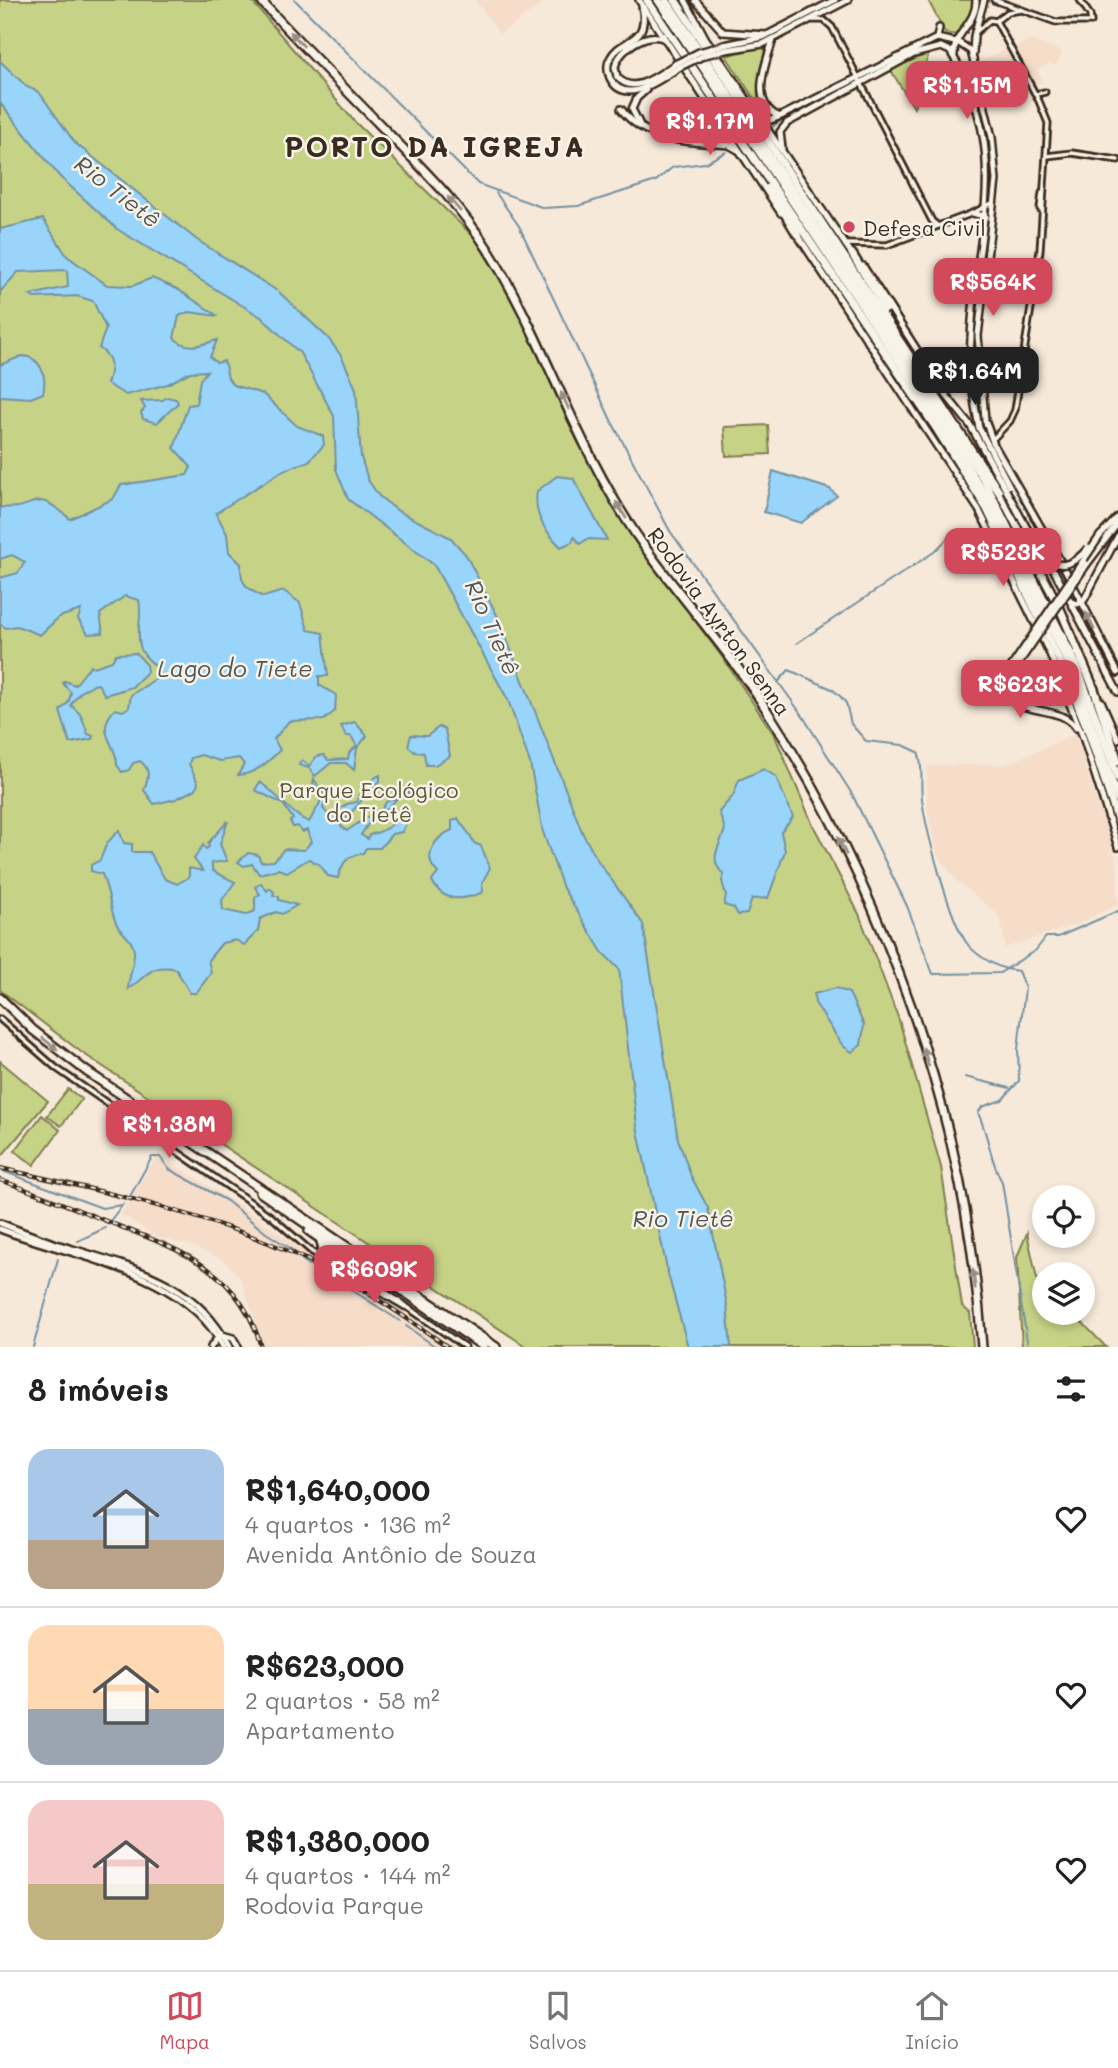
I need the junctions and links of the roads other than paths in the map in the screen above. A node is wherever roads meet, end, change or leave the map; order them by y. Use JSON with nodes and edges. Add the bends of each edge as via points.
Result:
{"nodes":[{"id":1,"x":260,"y":0,"type":"edge"},
{"id":2,"x":658,"y":0,"type":"edge"},
{"id":3,"x":666,"y":0,"type":"edge"},
{"id":4,"x":675,"y":0,"type":"edge"},
{"id":5,"x":685,"y":0,"type":"edge"},
{"id":6,"x":695,"y":0,"type":"edge"},
{"id":7,"x":835,"y":0,"type":"edge"},
{"id":8,"x":848,"y":0,"type":"edge"},
{"id":9,"x":976,"y":0,"type":"edge"},
{"id":10,"x":984,"y":0,"type":"edge"},
{"id":11,"x":994,"y":0,"type":"edge"},
{"id":12,"x":1080,"y":0,"type":"edge"},
{"id":13,"x":642,"y":1,"type":"edge"},
{"id":14,"x":1021,"y":10,"type":"junction"},
{"id":15,"x":807,"y":21,"type":"junction"},
{"id":16,"x":996,"y":21,"type":"junction"},
{"id":17,"x":939,"y":28,"type":"dead end"},
{"id":18,"x":975,"y":32,"type":"junction"},
{"id":19,"x":771,"y":37,"type":"junction"},
{"id":20,"x":937,"y":38,"type":"junction"},
{"id":21,"x":706,"y":39,"type":"junction"},
{"id":22,"x":956,"y":41,"type":"junction"},
{"id":23,"x":940,"y":47,"type":"junction"},
{"id":24,"x":674,"y":50,"type":"junction"},
{"id":25,"x":970,"y":50,"type":"junction"},
{"id":26,"x":955,"y":56,"type":"junction"},
{"id":27,"x":973,"y":58,"type":"junction"},
{"id":28,"x":679,"y":65,"type":"junction"},
{"id":29,"x":704,"y":69,"type":"junction"},
{"id":30,"x":965,"y":79,"type":"junction"},
{"id":31,"x":978,"y":79,"type":"junction"},
{"id":32,"x":857,"y":82,"type":"junction"},
{"id":33,"x":654,"y":83,"type":"junction"},
{"id":34,"x":1045,"y":92,"type":"dead end"},
{"id":35,"x":1036,"y":94,"type":"junction"},
{"id":36,"x":812,"y":105,"type":"junction"},
{"id":37,"x":632,"y":109,"type":"junction"},
{"id":38,"x":716,"y":113,"type":"junction"},
{"id":39,"x":758,"y":114,"type":"junction"},
{"id":40,"x":781,"y":116,"type":"junction"},
{"id":41,"x":643,"y":131,"type":"junction"},
{"id":42,"x":694,"y":141,"type":"junction"},
{"id":43,"x":1048,"y":141,"type":"junction"},
{"id":44,"x":746,"y":147,"type":"junction"},
{"id":45,"x":782,"y":151,"type":"junction"},
{"id":46,"x":1057,"y":152,"type":"junction"},
{"id":47,"x":1047,"y":156,"type":"junction"},
{"id":48,"x":745,"y":158,"type":"junction"},
{"id":49,"x":1118,"y":160,"type":"edge"},
{"id":50,"x":765,"y":174,"type":"junction"},
{"id":51,"x":996,"y":184,"type":"junction"},
{"id":52,"x":1002,"y":190,"type":"dead end"},
{"id":53,"x":996,"y":200,"type":"junction"},
{"id":54,"x":987,"y":206,"type":"junction"},
{"id":55,"x":973,"y":213,"type":"junction"},
{"id":56,"x":986,"y":217,"type":"junction"},
{"id":57,"x":932,"y":221,"type":"junction"},
{"id":58,"x":938,"y":226,"type":"junction"},
{"id":59,"x":930,"y":229,"type":"junction"},
{"id":60,"x":797,"y":234,"type":"junction"},
{"id":61,"x":845,"y":244,"type":"junction"},
{"id":62,"x":852,"y":254,"type":"junction"},
{"id":63,"x":897,"y":335,"type":"junction"},
{"id":64,"x":990,"y":443,"type":"junction"},
{"id":65,"x":1118,"y":517,"type":"edge"},
{"id":66,"x":1118,"y":523,"type":"edge"},
{"id":67,"x":1100,"y":536,"type":"junction"},
{"id":68,"x":1118,"y":536,"type":"edge"},
{"id":69,"x":1071,"y":602,"type":"junction"},
{"id":70,"x":1081,"y":603,"type":"junction"},
{"id":71,"x":1050,"y":654,"type":"junction"},
{"id":72,"x":1117,"y":672,"type":"edge"},
{"id":73,"x":1109,"y":677,"type":"junction"},
{"id":74,"x":1094,"y":689,"type":"junction"},
{"id":75,"x":1118,"y":692,"type":"edge"},
{"id":76,"x":1083,"y":737,"type":"junction"},
{"id":77,"x":1118,"y":739,"type":"edge"},
{"id":78,"x":1118,"y":761,"type":"edge"},
{"id":79,"x":1118,"y":778,"type":"edge"},
{"id":80,"x":1118,"y":799,"type":"edge"},
{"id":81,"x":1118,"y":821,"type":"edge"},
{"id":82,"x":1118,"y":847,"type":"edge"},
{"id":83,"x":0,"y":998,"type":"edge"},
{"id":84,"x":0,"y":1019,"type":"edge"},
{"id":85,"x":231,"y":1167,"type":"junction"},
{"id":86,"x":299,"y":1220,"type":"junction"},
{"id":87,"x":0,"y":1223,"type":"edge"},
{"id":88,"x":0,"y":1229,"type":"edge"},
{"id":89,"x":321,"y":1242,"type":"junction"},
{"id":90,"x":318,"y":1256,"type":"junction"},
{"id":91,"x":346,"y":1258,"type":"junction"},
{"id":92,"x":334,"y":1266,"type":"junction"},
{"id":93,"x":406,"y":1294,"type":"junction"},
{"id":94,"x":218,"y":1342,"type":"edge"},
{"id":95,"x":229,"y":1347,"type":"edge"},
{"id":96,"x":238,"y":1347,"type":"edge"},
{"id":97,"x":465,"y":1347,"type":"edge"},
{"id":98,"x":484,"y":1347,"type":"edge"},
{"id":99,"x":496,"y":1347,"type":"edge"},
{"id":100,"x":982,"y":1347,"type":"edge"}],
"edges":[{"from":100,"to":1,"type":"highway","name":"Rodovia Ayrton Senna","one_way":true,"via":[[955,1163],[914,1019],[864,891],[830,821],[759,698],[618,507],[486,247],[431,178]]},
{"from":2,"to":29,"type":"highway"},
{"from":3,"to":79,"type":"highway","via":[[983,478],[1071,652]]},
{"from":4,"to":21,"type":"highway"},
{"from":4,"to":63,"type":"highway"},
{"from":5,"to":21,"type":"main road"},
{"from":6,"to":19,"type":"main road","via":[[723,32]]},
{"from":7,"to":19,"type":"main road"},
{"from":8,"to":15,"type":"main road"},
{"from":9,"to":22,"type":"main road","via":[[974,18]]},
{"from":10,"to":18,"type":"main road"},
{"from":11,"to":14,"type":"street"},
{"from":12,"to":14,"type":"street","via":[[1091,22],[1056,22]]},
{"from":13,"to":24,"type":"main road"},
{"from":13,"to":33,"type":"main road","via":[[641,30],[615,51],[608,72],[625,91]]},
{"from":13,"to":44,"type":"highway"},
{"from":14,"to":16,"type":"street"},
{"from":15,"to":19,"type":"main road"},
{"from":15,"to":32,"type":"street","via":[[830,24]]},
{"from":16,"to":18,"type":"street","via":[[989,20]]},
{"from":16,"to":35,"type":"street"},
{"from":17,"to":20,"type":"main road"},
{"from":18,"to":27,"type":"main road"},
{"from":19,"to":28,"type":"main road","bridge":true,"via":[[755,46],[725,47]]},
{"from":19,"to":40,"type":"main road","via":[[762,90],[771,111]]},
{"from":20,"to":22,"type":"main road"},
{"from":20,"to":23,"type":"main road"},
{"from":20,"to":32,"type":"main road"},
{"from":21,"to":39,"type":"main road"},
{"from":22,"to":25,"type":"main road"},
{"from":22,"to":26,"type":"main road"},
{"from":23,"to":26,"type":"main road"},
{"from":23,"to":32,"type":"main road"},
{"from":24,"to":28,"type":"main road","via":[[659,37],[647,38],[622,53],[615,71],[621,81],[633,86]]},
{"from":24,"to":38,"type":"main road"},
{"from":25,"to":26,"type":"main road","via":[[961,48]]},
{"from":25,"to":27,"type":"main road"},
{"from":26,"to":30,"type":"main road"},
{"from":27,"to":31,"type":"main road"},
{"from":28,"to":33,"type":"main road"},
{"from":29,"to":50,"type":"highway"},
{"from":29,"to":80,"type":"highway","via":[[990,503],[1070,666]]},
{"from":30,"to":31,"type":"main road"},
{"from":30,"to":54,"type":"main road","via":[[985,146]]},
{"from":31,"to":51,"type":"main road","via":[[992,138]]},
{"from":32,"to":36,"type":"main road"},
{"from":32,"to":57,"type":"street"},
{"from":33,"to":37,"type":"main road"},
{"from":34,"to":35,"type":"street"},
{"from":35,"to":43,"type":"street","via":[[1045,113]]},
{"from":36,"to":40,"type":"main road"},
{"from":36,"to":45,"type":"main road","via":[[783,126]]},
{"from":37,"to":41,"type":"main road"},
{"from":37,"to":41,"type":"main road","via":[[621,109]]},
{"from":38,"to":42,"type":"main road","via":[[716,132]]},
{"from":38,"to":48,"type":"main road"},
{"from":39,"to":40,"type":"main road","via":[[771,120]]},
{"from":39,"to":45,"type":"main road"},
{"from":41,"to":42,"type":"main road"},
{"from":42,"to":48,"type":"main road","via":[[734,146]]},
{"from":43,"to":46,"type":"street"},
{"from":43,"to":47,"type":"street"},
{"from":44,"to":50,"type":"highway"},
{"from":44,"to":60,"type":"highway"},
{"from":45,"to":61,"type":"main road"},
{"from":46,"to":47,"type":"street"},
{"from":46,"to":49,"type":"street"},
{"from":47,"to":64,"type":"street","via":[[1015,410]]},
{"from":48,"to":60,"type":"main road"},
{"from":50,"to":81,"type":"highway","via":[[987,509],[1063,668]]},
{"from":51,"to":52,"type":"main road"},
{"from":51,"to":53,"type":"main road"},
{"from":53,"to":54,"type":"street"},
{"from":53,"to":64,"type":"main road","via":[[977,354]]},
{"from":54,"to":55,"type":"street"},
{"from":54,"to":56,"type":"main road"},
{"from":55,"to":56,"type":"main road"},
{"from":55,"to":58,"type":"street"},
{"from":56,"to":64,"type":"main road","via":[[970,360],[976,415]]},
{"from":57,"to":58,"type":"street"},
{"from":57,"to":59,"type":"street"},
{"from":58,"to":59,"type":"street"},
{"from":59,"to":61,"type":"street","via":[[878,247]]},
{"from":60,"to":71,"type":"main road","via":[[959,476]]},
{"from":61,"to":62,"type":"main road"},
{"from":62,"to":63,"type":"highway"},
{"from":62,"to":67,"type":"main road","bridge":true,"via":[[971,425],[1041,554],[1052,563],[1075,562]]},
{"from":63,"to":74,"type":"highway","via":[[976,454],[1032,552]]},
{"from":64,"to":69,"type":"main road"},
{"from":64,"to":70,"type":"main road"},
{"from":65,"to":67,"type":"main road"},
{"from":66,"to":71,"type":"main road","bridge":true,"via":[[1014,670],[1012,685],[1017,697],[1028,703],[1051,695],[1056,683]]},
{"from":67,"to":76,"type":"main road","bridge":true,"via":[[1007,673],[1007,692],[1016,703],[1065,716]]},
{"from":68,"to":70,"type":"main road"},
{"from":69,"to":70,"type":"main road"},
{"from":69,"to":73,"type":"main road"},
{"from":72,"to":70,"type":"main road","one_way":true},
{"from":71,"to":76,"type":"main road"},
{"from":72,"to":73,"type":"main road"},
{"from":73,"to":75,"type":"main road"},
{"from":74,"to":77,"type":"main road"},
{"from":74,"to":78,"type":"highway"},
{"from":76,"to":82,"type":"main road"},
{"from":83,"to":85,"type":"highway","one_way":true,"via":[[57,1050]]},
{"from":84,"to":90,"type":"street","via":[[56,1069],[272,1217]]},
{"from":85,"to":86,"type":"highway"},
{"from":85,"to":99,"type":"highway"},
{"from":86,"to":89,"type":"highway"},
{"from":86,"to":93,"type":"highway"},
{"from":87,"to":94,"type":"main road","via":[[160,1278],[201,1307]]},
{"from":88,"to":94,"type":"main road","via":[[162,1286],[190,1304]]},
{"from":89,"to":90,"type":"highway"},
{"from":89,"to":91,"type":"highway"},
{"from":90,"to":92,"type":"street"},
{"from":91,"to":92,"type":"highway"},
{"from":91,"to":93,"type":"highway"},
{"from":92,"to":97,"type":"street","via":[[377,1287]]},
{"from":93,"to":98,"type":"highway"},
{"from":94,"to":95,"type":"main road"},
{"from":94,"to":96,"type":"main road","via":[[233,1338]]}]}
